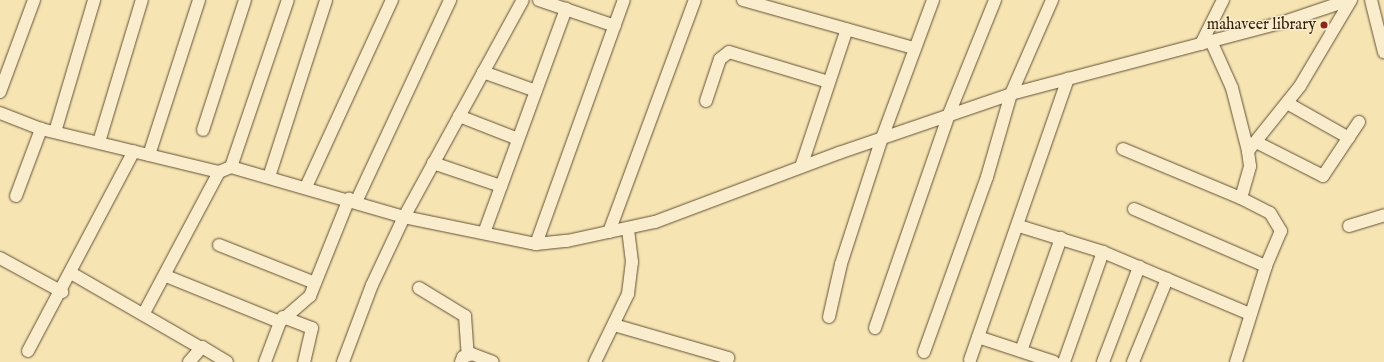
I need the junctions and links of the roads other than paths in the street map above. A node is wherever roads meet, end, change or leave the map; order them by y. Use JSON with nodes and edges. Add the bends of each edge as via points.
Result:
{"nodes":[{"id":1,"x":34,"y":0,"type":"edge"},
{"id":2,"x":94,"y":0,"type":"edge"},
{"id":3,"x":142,"y":0,"type":"edge"},
{"id":4,"x":199,"y":0,"type":"edge"},
{"id":5,"x":245,"y":0,"type":"edge"},
{"id":6,"x":288,"y":0,"type":"edge"},
{"id":7,"x":326,"y":0,"type":"edge"},
{"id":8,"x":392,"y":0,"type":"edge"},
{"id":9,"x":450,"y":0,"type":"edge"},
{"id":10,"x":523,"y":0,"type":"edge"},
{"id":11,"x":539,"y":0,"type":"edge"},
{"id":12,"x":624,"y":0,"type":"edge"},
{"id":13,"x":695,"y":0,"type":"edge"},
{"id":14,"x":743,"y":0,"type":"edge"},
{"id":15,"x":995,"y":0,"type":"edge"},
{"id":16,"x":1052,"y":0,"type":"edge"},
{"id":17,"x":1223,"y":0,"type":"edge"},
{"id":18,"x":1350,"y":0,"type":"edge"},
{"id":19,"x":1371,"y":0,"type":"edge"},
{"id":20,"x":929,"y":1,"type":"edge"},
{"id":21,"x":566,"y":9,"type":"junction"},
{"id":22,"x":615,"y":26,"type":"junction"},
{"id":23,"x":847,"y":29,"type":"junction"},
{"id":24,"x":1206,"y":42,"type":"junction"},
{"id":25,"x":914,"y":48,"type":"junction"},
{"id":26,"x":1384,"y":52,"type":"edge"},
{"id":27,"x":483,"y":72,"type":"junction"},
{"id":28,"x":1068,"y":79,"type":"junction"},
{"id":29,"x":829,"y":82,"type":"junction"},
{"id":30,"x":536,"y":91,"type":"junction"},
{"id":31,"x":0,"y":92,"type":"edge"},
{"id":32,"x":1011,"y":94,"type":"junction"},
{"id":33,"x":706,"y":101,"type":"dead end"},
{"id":34,"x":1287,"y":103,"type":"junction"},
{"id":35,"x":0,"y":113,"type":"edge"},
{"id":36,"x":949,"y":114,"type":"junction"},
{"id":37,"x":459,"y":116,"type":"junction"},
{"id":38,"x":1359,"y":122,"type":"dead end"},
{"id":39,"x":41,"y":129,"type":"junction"},
{"id":40,"x":202,"y":130,"type":"dead end"},
{"id":41,"x":55,"y":132,"type":"junction"},
{"id":42,"x":882,"y":138,"type":"junction"},
{"id":43,"x":1349,"y":138,"type":"junction"},
{"id":44,"x":518,"y":139,"type":"junction"},
{"id":45,"x":99,"y":142,"type":"junction"},
{"id":46,"x":1252,"y":147,"type":"junction"},
{"id":47,"x":1123,"y":149,"type":"dead end"},
{"id":48,"x":134,"y":151,"type":"junction"},
{"id":49,"x":149,"y":155,"type":"junction"},
{"id":50,"x":433,"y":163,"type":"junction"},
{"id":51,"x":231,"y":167,"type":"junction"},
{"id":52,"x":801,"y":167,"type":"junction"},
{"id":53,"x":219,"y":172,"type":"junction"},
{"id":54,"x":269,"y":177,"type":"junction"},
{"id":55,"x":501,"y":186,"type":"junction"},
{"id":56,"x":306,"y":187,"type":"junction"},
{"id":57,"x":16,"y":196,"type":"dead end"},
{"id":58,"x":1242,"y":198,"type":"junction"},
{"id":59,"x":352,"y":200,"type":"junction"},
{"id":60,"x":1134,"y":209,"type":"dead end"},
{"id":61,"x":1384,"y":215,"type":"edge"},
{"id":62,"x":404,"y":217,"type":"junction"},
{"id":63,"x":1019,"y":226,"type":"junction"},
{"id":64,"x":1349,"y":226,"type":"dead end"},
{"id":65,"x":628,"y":228,"type":"junction"},
{"id":66,"x":609,"y":232,"type":"junction"},
{"id":67,"x":484,"y":233,"type":"junction"},
{"id":68,"x":1061,"y":238,"type":"junction"},
{"id":69,"x":536,"y":244,"type":"junction"},
{"id":70,"x":219,"y":245,"type":"dead end"},
{"id":71,"x":1103,"y":252,"type":"junction"},
{"id":72,"x":0,"y":258,"type":"edge"},
{"id":73,"x":1266,"y":266,"type":"junction"},
{"id":74,"x":1139,"y":267,"type":"junction"},
{"id":75,"x":71,"y":273,"type":"junction"},
{"id":76,"x":166,"y":276,"type":"junction"},
{"id":77,"x":1167,"y":279,"type":"junction"},
{"id":78,"x":316,"y":283,"type":"junction"},
{"id":79,"x":419,"y":288,"type":"dead end"},
{"id":80,"x":62,"y":292,"type":"junction"},
{"id":81,"x":144,"y":313,"type":"junction"},
{"id":82,"x":1250,"y":314,"type":"junction"},
{"id":83,"x":829,"y":317,"type":"dead end"},
{"id":84,"x":282,"y":320,"type":"junction"},
{"id":85,"x":614,"y":325,"type":"junction"},
{"id":86,"x":875,"y":328,"type":"dead end"},
{"id":87,"x":978,"y":337,"type":"junction"},
{"id":88,"x":199,"y":347,"type":"junction"},
{"id":89,"x":28,"y":351,"type":"dead end"},
{"id":90,"x":1021,"y":351,"type":"junction"},
{"id":91,"x":924,"y":352,"type":"dead end"},
{"id":92,"x":464,"y":358,"type":"edge"},
{"id":93,"x":728,"y":358,"type":"dead end"},
{"id":94,"x":970,"y":360,"type":"dead end"},
{"id":95,"x":600,"y":361,"type":"edge"},
{"id":96,"x":189,"y":362,"type":"edge"},
{"id":97,"x":227,"y":362,"type":"edge"},
{"id":98,"x":265,"y":362,"type":"edge"},
{"id":99,"x":304,"y":362,"type":"edge"},
{"id":100,"x":343,"y":362,"type":"edge"},
{"id":101,"x":493,"y":362,"type":"edge"},
{"id":102,"x":1054,"y":362,"type":"edge"},
{"id":103,"x":1064,"y":362,"type":"edge"},
{"id":104,"x":1103,"y":362,"type":"edge"},
{"id":105,"x":1133,"y":362,"type":"edge"},
{"id":106,"x":1236,"y":362,"type":"edge"}],
"edges":[{"from":1,"to":31,"type":"street"},
{"from":2,"to":41,"type":"street"},
{"from":3,"to":45,"type":"street"},
{"from":4,"to":49,"type":"street"},
{"from":5,"to":40,"type":"street"},
{"from":6,"to":51,"type":"street"},
{"from":7,"to":54,"type":"street"},
{"from":8,"to":56,"type":"street"},
{"from":9,"to":59,"type":"street"},
{"from":10,"to":27,"type":"street"},
{"from":11,"to":21,"type":"street"},
{"from":12,"to":22,"type":"street"},
{"from":13,"to":66,"type":"street"},
{"from":14,"to":23,"type":"street"},
{"from":15,"to":36,"type":"street"},
{"from":16,"to":32,"type":"street"},
{"from":17,"to":24,"type":"street"},
{"from":18,"to":24,"type":"street"},
{"from":18,"to":34,"type":"street"},
{"from":19,"to":26,"type":"street"},
{"from":20,"to":25,"type":"street"},
{"from":21,"to":22,"type":"street"},
{"from":21,"to":30,"type":"street"},
{"from":22,"to":69,"type":"street"},
{"from":23,"to":25,"type":"street"},
{"from":23,"to":29,"type":"street"},
{"from":24,"to":28,"type":"street"},
{"from":24,"to":46,"type":"street","via":[[1232,88]]},
{"from":25,"to":42,"type":"street"},
{"from":27,"to":30,"type":"street"},
{"from":27,"to":37,"type":"street"},
{"from":28,"to":32,"type":"street"},
{"from":28,"to":63,"type":"street"},
{"from":29,"to":33,"type":"street","via":[[729,52],[720,59]]},
{"from":29,"to":52,"type":"street"},
{"from":30,"to":44,"type":"street"},
{"from":32,"to":36,"type":"street"},
{"from":32,"to":91,"type":"street","via":[[987,177]]},
{"from":34,"to":43,"type":"street"},
{"from":34,"to":46,"type":"street"},
{"from":35,"to":39,"type":"street"},
{"from":36,"to":42,"type":"street"},
{"from":36,"to":86,"type":"street"},
{"from":37,"to":44,"type":"street"},
{"from":37,"to":50,"type":"street"},
{"from":38,"to":43,"type":"street"},
{"from":39,"to":41,"type":"street"},
{"from":39,"to":57,"type":"street"},
{"from":41,"to":45,"type":"street"},
{"from":42,"to":52,"type":"street"},
{"from":42,"to":83,"type":"street","via":[[841,264]]},
{"from":43,"to":46,"type":"street","via":[[1323,176]]},
{"from":44,"to":55,"type":"street"},
{"from":45,"to":48,"type":"street"},
{"from":46,"to":58,"type":"street"},
{"from":47,"to":58,"type":"street"},
{"from":48,"to":49,"type":"street"},
{"from":48,"to":75,"type":"street"},
{"from":49,"to":53,"type":"street"},
{"from":50,"to":55,"type":"street"},
{"from":50,"to":62,"type":"street"},
{"from":51,"to":53,"type":"street"},
{"from":51,"to":54,"type":"street"},
{"from":52,"to":65,"type":"street","via":[[655,222]]},
{"from":53,"to":76,"type":"street"},
{"from":54,"to":56,"type":"street"},
{"from":55,"to":67,"type":"street"},
{"from":56,"to":59,"type":"street"},
{"from":58,"to":73,"type":"street","via":[[1270,213],[1280,225]]},
{"from":59,"to":62,"type":"street"},
{"from":59,"to":78,"type":"street"},
{"from":60,"to":73,"type":"street"},
{"from":61,"to":64,"type":"street"},
{"from":62,"to":67,"type":"street"},
{"from":62,"to":100,"type":"street","via":[[372,285]]},
{"from":63,"to":68,"type":"street"},
{"from":63,"to":87,"type":"street"},
{"from":65,"to":66,"type":"street"},
{"from":65,"to":85,"type":"street","via":[[631,280]]},
{"from":66,"to":69,"type":"street"},
{"from":67,"to":69,"type":"street"},
{"from":68,"to":71,"type":"street"},
{"from":68,"to":90,"type":"street"},
{"from":70,"to":78,"type":"street"},
{"from":71,"to":74,"type":"street"},
{"from":71,"to":103,"type":"street"},
{"from":72,"to":80,"type":"street"},
{"from":73,"to":82,"type":"street"},
{"from":74,"to":77,"type":"street"},
{"from":74,"to":104,"type":"street"},
{"from":75,"to":80,"type":"street"},
{"from":75,"to":81,"type":"street"},
{"from":76,"to":81,"type":"street"},
{"from":76,"to":84,"type":"street"},
{"from":77,"to":82,"type":"street"},
{"from":77,"to":105,"type":"street"},
{"from":78,"to":84,"type":"street","via":[[301,307]]},
{"from":79,"to":92,"type":"street","via":[[465,316]]},
{"from":80,"to":89,"type":"street"},
{"from":81,"to":88,"type":"street"},
{"from":82,"to":106,"type":"street"},
{"from":84,"to":98,"type":"street"},
{"from":84,"to":99,"type":"street","via":[[312,328]]},
{"from":85,"to":93,"type":"street"},
{"from":85,"to":95,"type":"street"},
{"from":87,"to":90,"type":"street"},
{"from":87,"to":94,"type":"street"},
{"from":88,"to":96,"type":"street"},
{"from":88,"to":97,"type":"street"},
{"from":90,"to":102,"type":"street"},
{"from":92,"to":101,"type":"street"}]}
